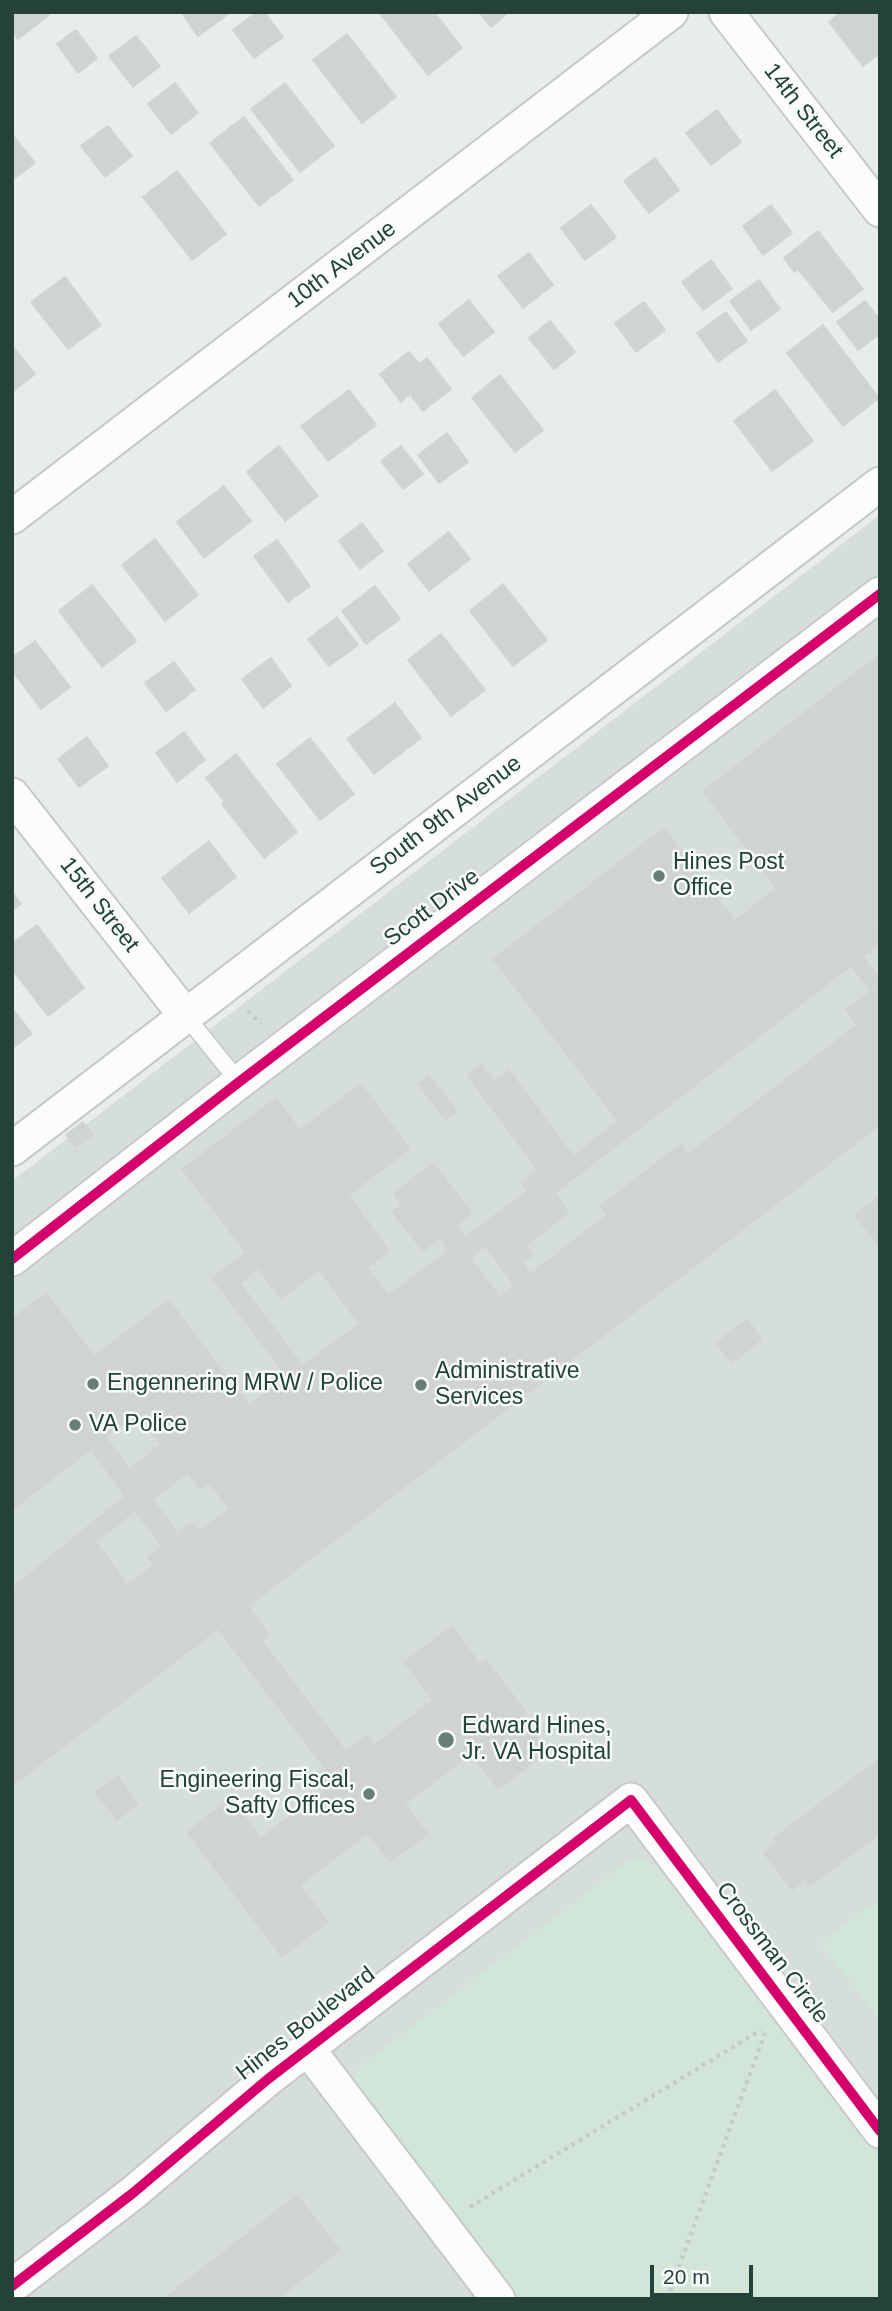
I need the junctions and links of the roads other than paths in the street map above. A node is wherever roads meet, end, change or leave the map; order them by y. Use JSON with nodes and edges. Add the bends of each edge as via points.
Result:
{"nodes":[{"id":1,"x":671,"y":12,"type":"edge"},
{"id":2,"x":726,"y":12,"type":"edge"},
{"id":3,"x":880,"y":210,"type":"edge"},
{"id":4,"x":880,"y":484,"type":"edge"},
{"id":5,"x":12,"y":517,"type":"edge"},
{"id":6,"x":880,"y":594,"type":"edge"},
{"id":7,"x":12,"y":795,"type":"edge"},
{"id":8,"x":185,"y":1015,"type":"junction"},
{"id":9,"x":239,"y":1082,"type":"junction"},
{"id":10,"x":12,"y":1149,"type":"edge"},
{"id":11,"x":12,"y":1259,"type":"edge"},
{"id":12,"x":631,"y":1800,"type":"joint"},
{"id":13,"x":308,"y":2049,"type":"junction"},
{"id":14,"x":880,"y":2131,"type":"edge"},
{"id":15,"x":12,"y":2286,"type":"edge"},
{"id":16,"x":498,"y":2299,"type":"edge"}],
"edges":[{"from":1,"to":5,"type":"street","name":"10th Avenue"},
{"from":2,"to":3,"type":"street","name":"14th Street"},
{"from":4,"to":8,"type":"street","name":"South 9th Avenue"},
{"from":6,"to":9,"type":"street","name":"Scott Drive"},
{"from":7,"to":8,"type":"street","name":"15th Street"},
{"from":8,"to":9,"type":"lane"},
{"from":8,"to":10,"type":"street","name":"South 9th Avenue"},
{"from":9,"to":11,"type":"street","name":"Scott Drive"},
{"from":12,"to":13,"type":"street","name":"Hines Boulevard"},
{"from":12,"to":14,"type":"street","name":"Crossman Circle"},
{"from":13,"to":15,"type":"street","name":"Hines Boulevard"},
{"from":13,"to":16,"type":"street"}]}
